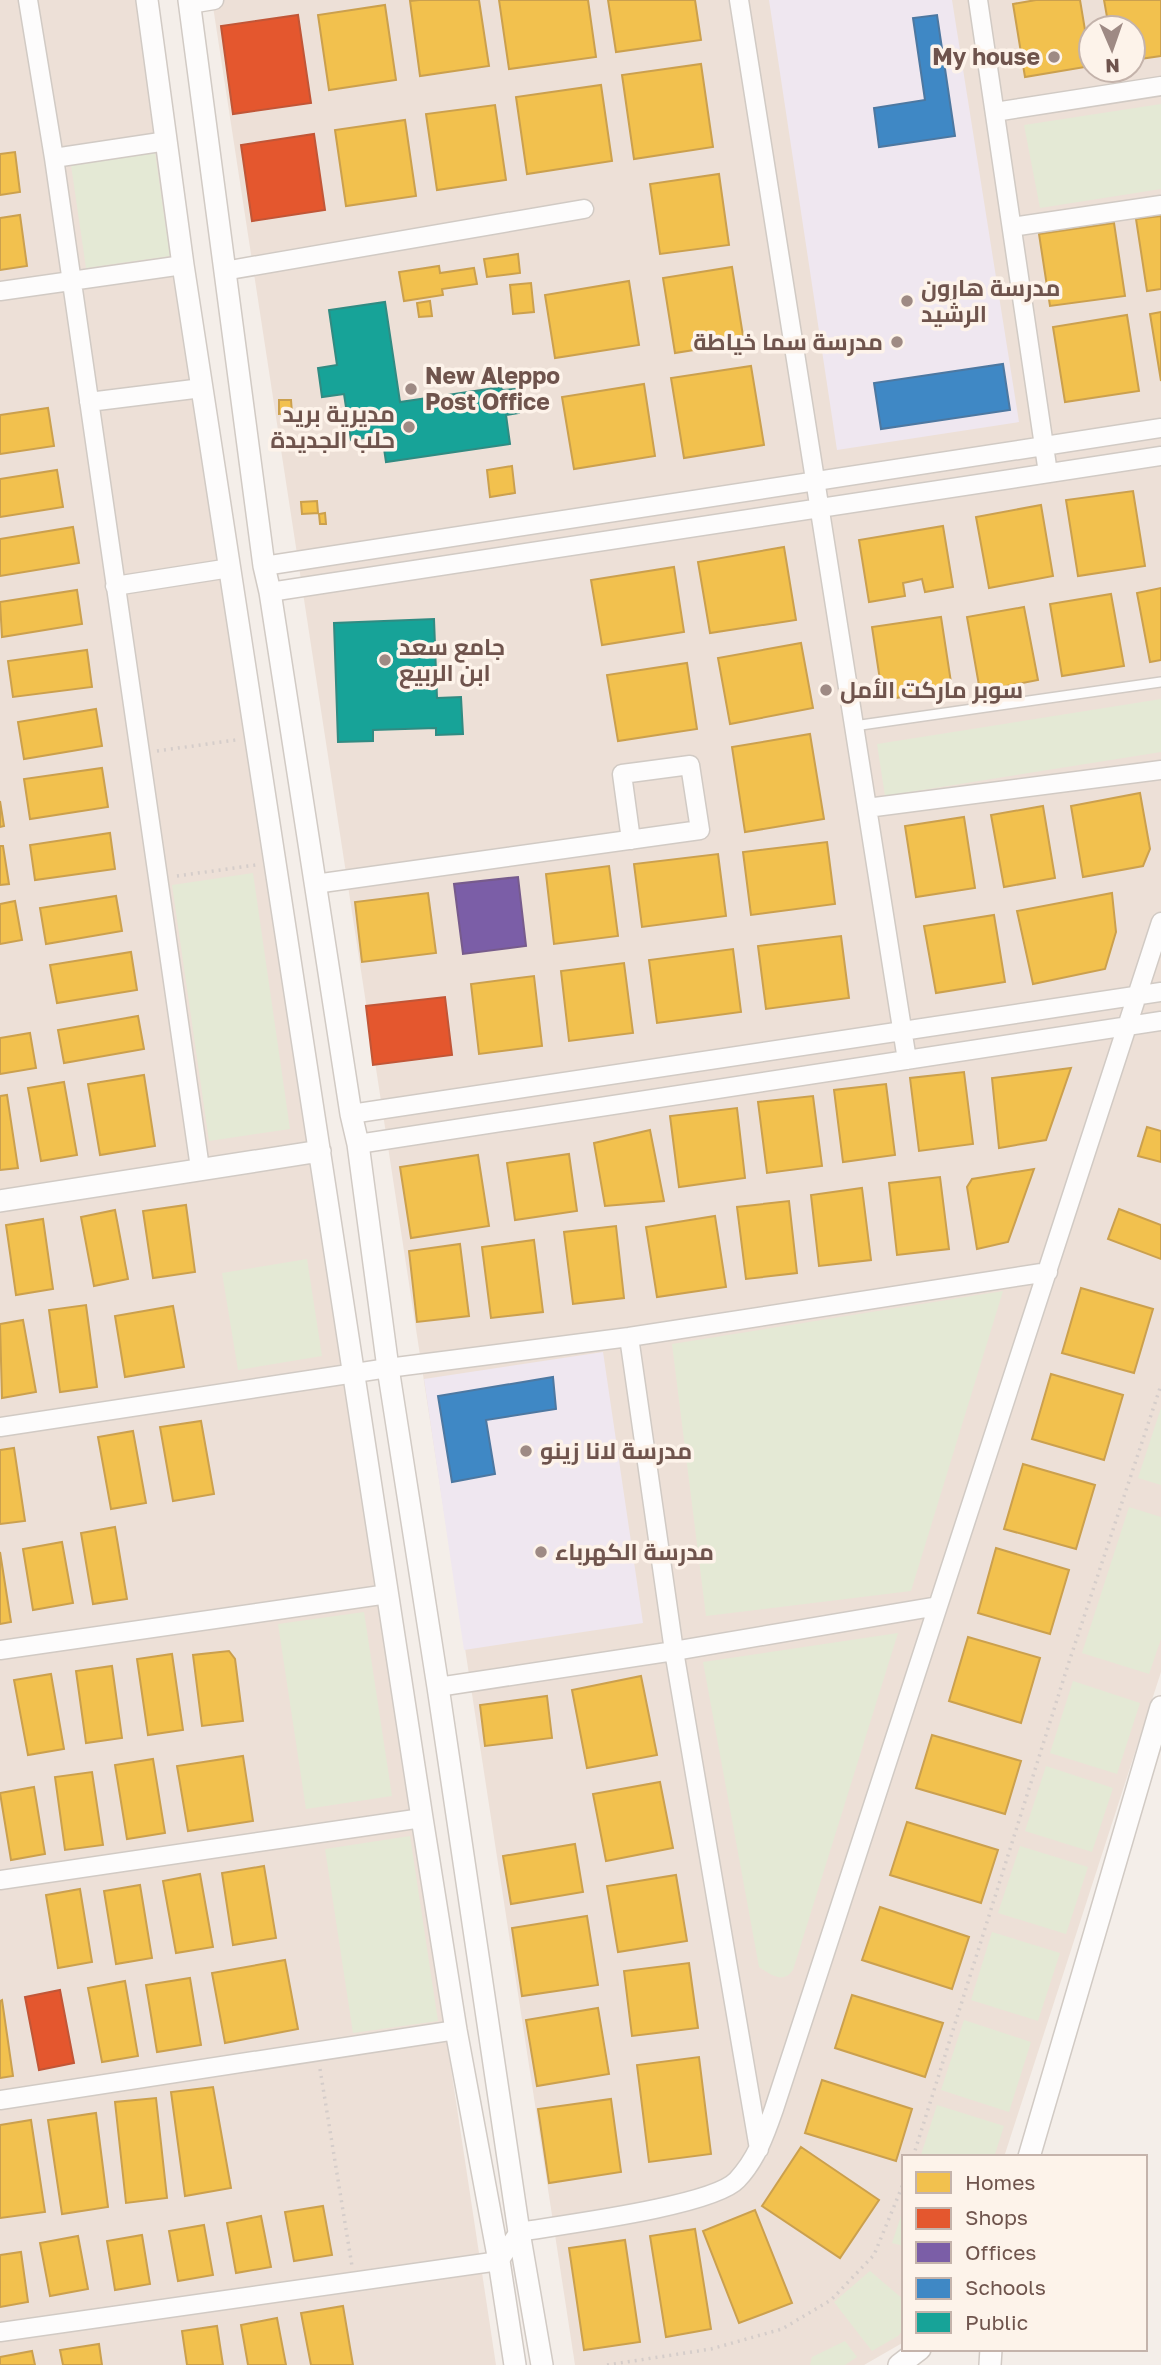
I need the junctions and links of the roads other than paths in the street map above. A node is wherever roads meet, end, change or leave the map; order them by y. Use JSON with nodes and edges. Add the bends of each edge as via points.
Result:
{"nodes":[{"id":1,"x":28,"y":0,"type":"edge"},
{"id":2,"x":147,"y":0,"type":"edge"},
{"id":3,"x":214,"y":0,"type":"edge"},
{"id":4,"x":739,"y":0,"type":"edge"},
{"id":5,"x":978,"y":0,"type":"edge"},
{"id":6,"x":189,"y":2,"type":"edge"},
{"id":7,"x":1161,"y":86,"type":"edge"},
{"id":8,"x":995,"y":112,"type":"junction"},
{"id":9,"x":167,"y":141,"type":"junction"},
{"id":10,"x":54,"y":158,"type":"junction"},
{"id":11,"x":1161,"y":205,"type":"edge"},
{"id":12,"x":584,"y":209,"type":"dead end"},
{"id":13,"x":1012,"y":227,"type":"junction"},
{"id":14,"x":183,"y":265,"type":"junction"},
{"id":15,"x":224,"y":271,"type":"junction"},
{"id":16,"x":71,"y":281,"type":"junction"},
{"id":17,"x":0,"y":291,"type":"edge"},
{"id":18,"x":202,"y":388,"type":"junction"},
{"id":19,"x":89,"y":402,"type":"junction"},
{"id":20,"x":1161,"y":428,"type":"edge"},
{"id":21,"x":1044,"y":446,"type":"junction"},
{"id":22,"x":1161,"y":456,"type":"edge"},
{"id":23,"x":1048,"y":473,"type":"junction"},
{"id":24,"x":815,"y":480,"type":"junction"},
{"id":25,"x":819,"y":508,"type":"junction"},
{"id":26,"x":264,"y":566,"type":"junction"},
{"id":27,"x":230,"y":568,"type":"junction"},
{"id":28,"x":115,"y":586,"type":"junction"},
{"id":29,"x":270,"y":592,"type":"junction"},
{"id":30,"x":1161,"y":682,"type":"edge"},
{"id":31,"x":854,"y":726,"type":"junction"},
{"id":32,"x":1161,"y":770,"type":"edge"},
{"id":33,"x":867,"y":808,"type":"junction"},
{"id":34,"x":631,"y":840,"type":"junction"},
{"id":35,"x":315,"y":884,"type":"junction"},
{"id":36,"x":1161,"y":922,"type":"edge"},
{"id":37,"x":1161,"y":992,"type":"edge"},
{"id":38,"x":1136,"y":996,"type":"junction"},
{"id":39,"x":1161,"y":1021,"type":"edge"},
{"id":40,"x":1128,"y":1026,"type":"junction"},
{"id":41,"x":902,"y":1031,"type":"junction"},
{"id":42,"x":907,"y":1060,"type":"junction"},
{"id":43,"x":351,"y":1114,"type":"junction"},
{"id":44,"x":358,"y":1143,"type":"junction"},
{"id":45,"x":320,"y":1151,"type":"junction"},
{"id":46,"x":200,"y":1168,"type":"junction"},
{"id":47,"x":0,"y":1200,"type":"edge"},
{"id":48,"x":1048,"y":1272,"type":"junction"},
{"id":49,"x":629,"y":1337,"type":"junction"},
{"id":50,"x":388,"y":1368,"type":"junction"},
{"id":51,"x":355,"y":1373,"type":"junction"},
{"id":52,"x":0,"y":1427,"type":"edge"},
{"id":53,"x":388,"y":1594,"type":"junction"},
{"id":54,"x":938,"y":1606,"type":"junction"},
{"id":55,"x":0,"y":1650,"type":"edge"},
{"id":56,"x":674,"y":1651,"type":"junction"},
{"id":57,"x":438,"y":1687,"type":"junction"},
{"id":58,"x":1161,"y":1707,"type":"edge"},
{"id":59,"x":422,"y":1818,"type":"junction"},
{"id":60,"x":0,"y":1880,"type":"edge"},
{"id":61,"x":456,"y":2030,"type":"junction"},
{"id":62,"x":0,"y":2100,"type":"edge"},
{"id":63,"x":759,"y":2150,"type":"junction"},
{"id":64,"x":1030,"y":2155,"type":"edge"},
{"id":65,"x":519,"y":2232,"type":"junction"},
{"id":66,"x":499,"y":2261,"type":"junction"},
{"id":67,"x":0,"y":2332,"type":"edge"},
{"id":68,"x":917,"y":2351,"type":"edge"},
{"id":69,"x":515,"y":2365,"type":"edge"},
{"id":70,"x":542,"y":2365,"type":"edge"},
{"id":71,"x":899,"y":2365,"type":"edge"}],
"edges":[{"from":1,"to":10,"type":"street"},
{"from":2,"to":9,"type":"street"},
{"from":3,"to":6,"type":"street"},
{"from":4,"to":24,"type":"street"},
{"from":5,"to":8,"type":"street"},
{"from":6,"to":15,"type":"street"},
{"from":7,"to":8,"type":"street"},
{"from":8,"to":13,"type":"street"},
{"from":9,"to":10,"type":"street"},
{"from":9,"to":14,"type":"street"},
{"from":10,"to":16,"type":"street"},
{"from":11,"to":13,"type":"street"},
{"from":12,"to":15,"type":"street"},
{"from":13,"to":21,"type":"street"},
{"from":14,"to":16,"type":"street"},
{"from":14,"to":18,"type":"street"},
{"from":15,"to":26,"type":"street"},
{"from":16,"to":17,"type":"street"},
{"from":16,"to":19,"type":"street"},
{"from":18,"to":19,"type":"street"},
{"from":18,"to":27,"type":"street"},
{"from":19,"to":28,"type":"street"},
{"from":20,"to":21,"type":"street"},
{"from":21,"to":23,"type":"street"},
{"from":21,"to":24,"type":"street"},
{"from":22,"to":23,"type":"street"},
{"from":23,"to":25,"type":"street"},
{"from":24,"to":25,"type":"street"},
{"from":24,"to":26,"type":"street"},
{"from":25,"to":29,"type":"street"},
{"from":25,"to":31,"type":"street"},
{"from":26,"to":29,"type":"street"},
{"from":27,"to":28,"type":"street"},
{"from":27,"to":45,"type":"street"},
{"from":28,"to":46,"type":"street"},
{"from":29,"to":35,"type":"street"},
{"from":30,"to":31,"type":"lane"},
{"from":31,"to":33,"type":"street"},
{"from":32,"to":33,"type":"street"},
{"from":33,"to":41,"type":"street"},
{"from":34,"to":34,"type":"street","via":[[700,831],[690,765],[622,774]]},
{"from":34,"to":35,"type":"street"},
{"from":35,"to":43,"type":"street"},
{"from":36,"to":38,"type":"street"},
{"from":37,"to":38,"type":"street"},
{"from":38,"to":40,"type":"street"},
{"from":38,"to":41,"type":"street"},
{"from":39,"to":40,"type":"street"},
{"from":40,"to":42,"type":"street"},
{"from":40,"to":48,"type":"street"},
{"from":41,"to":42,"type":"street"},
{"from":41,"to":43,"type":"street"},
{"from":42,"to":44,"type":"street"},
{"from":43,"to":44,"type":"street"},
{"from":44,"to":50,"type":"street"},
{"from":45,"to":46,"type":"street"},
{"from":45,"to":51,"type":"street"},
{"from":46,"to":47,"type":"street"},
{"from":48,"to":49,"type":"street"},
{"from":48,"to":54,"type":"street"},
{"from":49,"to":50,"type":"street"},
{"from":49,"to":56,"type":"street"},
{"from":50,"to":51,"type":"street"},
{"from":50,"to":57,"type":"street"},
{"from":51,"to":52,"type":"street"},
{"from":51,"to":53,"type":"street"},
{"from":53,"to":55,"type":"street"},
{"from":53,"to":59,"type":"street"},
{"from":54,"to":56,"type":"street"},
{"from":54,"to":63,"type":"street"},
{"from":56,"to":57,"type":"street"},
{"from":56,"to":63,"type":"street"},
{"from":57,"to":65,"type":"street"},
{"from":58,"to":64,"type":"street"},
{"from":59,"to":60,"type":"street"},
{"from":59,"to":61,"type":"street"},
{"from":61,"to":62,"type":"street"},
{"from":61,"to":66,"type":"street"},
{"from":63,"to":65,"type":"street","via":[[736,2182],[697,2200]]},
{"from":65,"to":66,"type":"street"},
{"from":65,"to":70,"type":"street"},
{"from":66,"to":67,"type":"street"},
{"from":66,"to":69,"type":"street"},
{"from":68,"to":71,"type":"street"}]}
